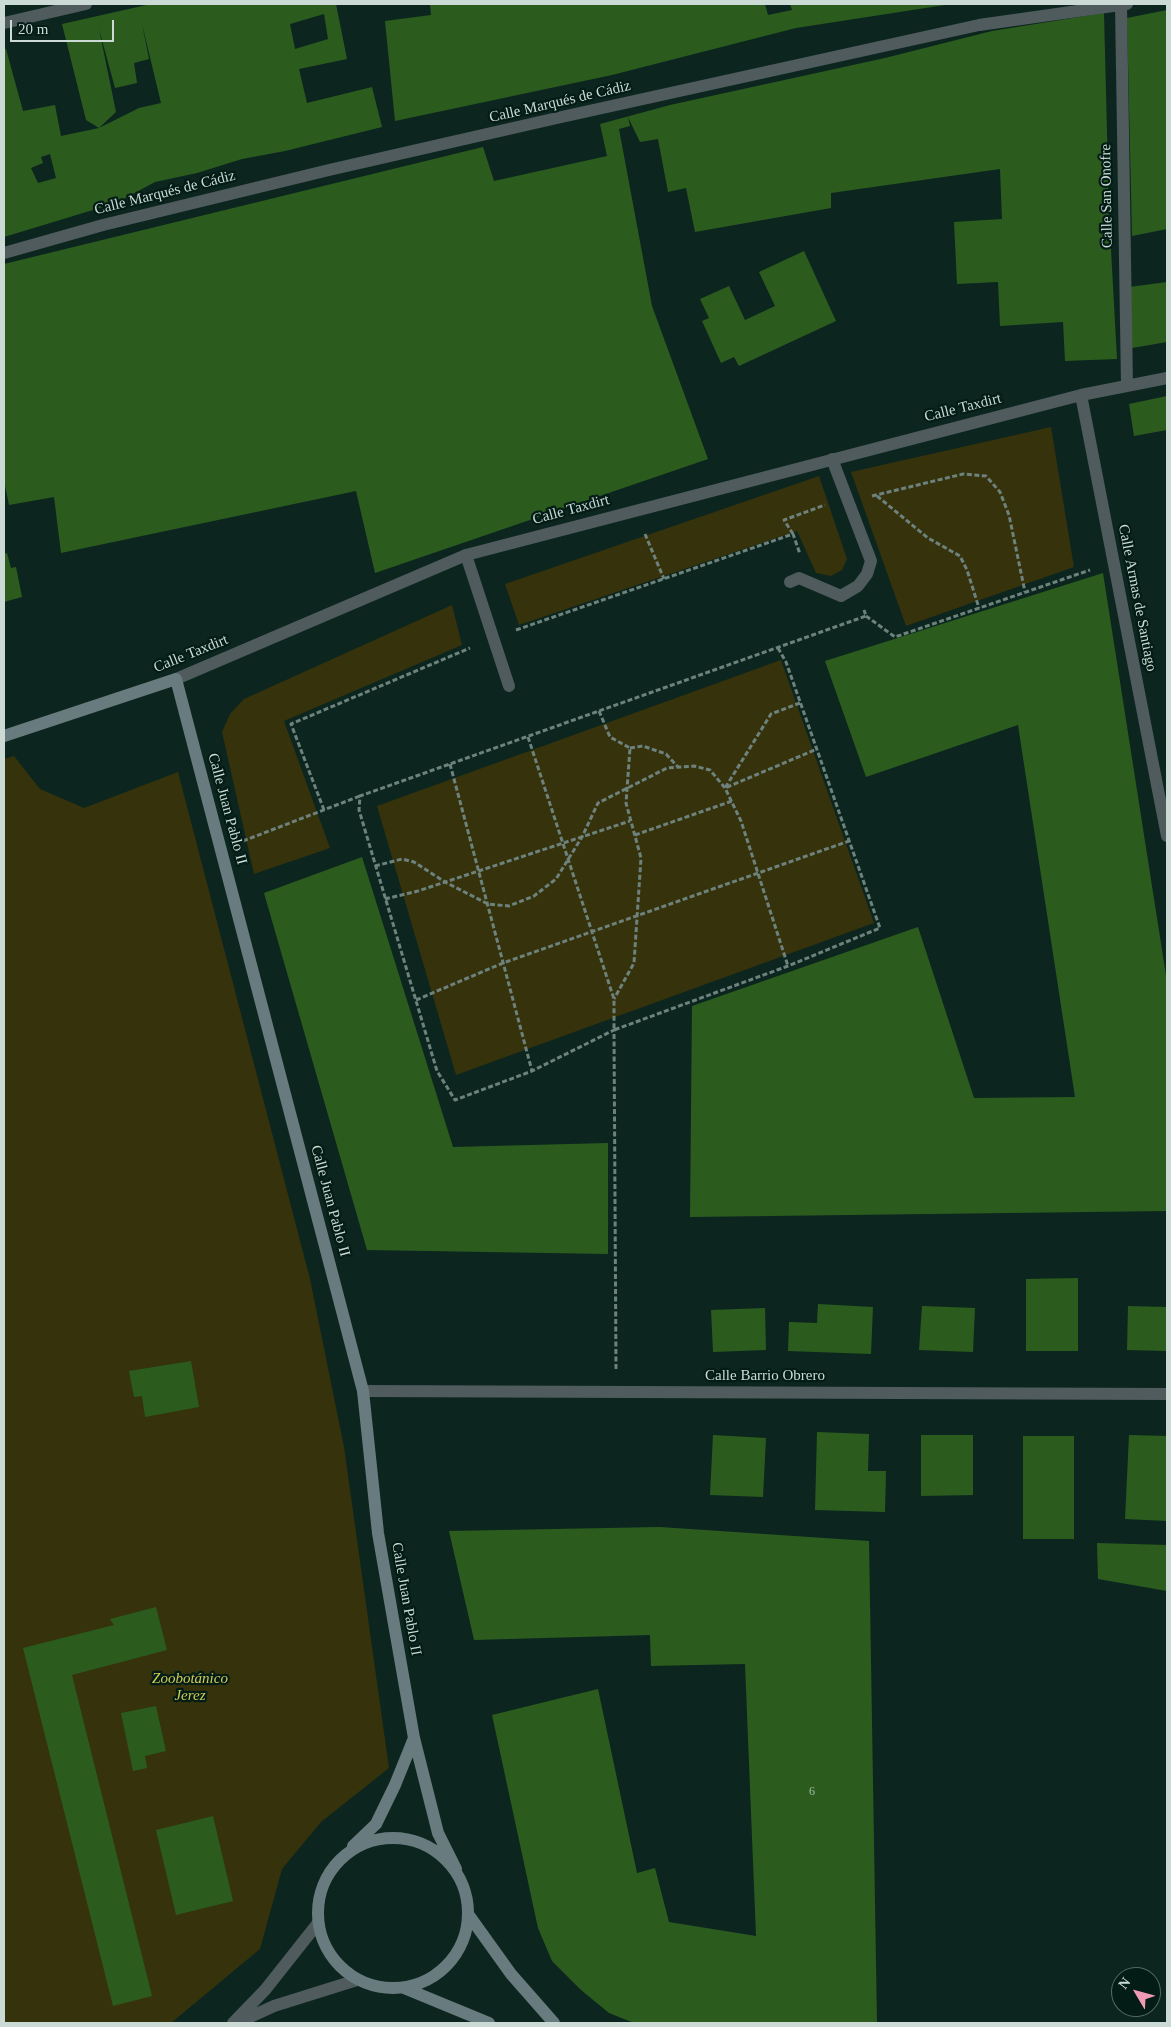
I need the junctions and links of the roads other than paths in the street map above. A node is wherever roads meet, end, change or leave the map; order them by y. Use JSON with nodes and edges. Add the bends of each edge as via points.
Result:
{"nodes":[{"id":1,"x":86,"y":4,"type":"edge"},
{"id":2,"x":1124,"y":4,"type":"edge"},
{"id":3,"x":4,"y":23,"type":"edge"},
{"id":4,"x":4,"y":253,"type":"edge"},
{"id":5,"x":1167,"y":378,"type":"edge"},
{"id":6,"x":1127,"y":386,"type":"junction"},
{"id":7,"x":1081,"y":395,"type":"junction"},
{"id":8,"x":832,"y":459,"type":"junction"},
{"id":9,"x":466,"y":555,"type":"junction"},
{"id":10,"x":790,"y":582,"type":"dead end"},
{"id":11,"x":176,"y":679,"type":"junction"},
{"id":12,"x":509,"y":686,"type":"dead end"},
{"id":13,"x":4,"y":736,"type":"edge"},
{"id":14,"x":1167,"y":836,"type":"edge"},
{"id":15,"x":363,"y":1391,"type":"junction"},
{"id":16,"x":1167,"y":1394,"type":"edge"},
{"id":17,"x":414,"y":1738,"type":"junction"},
{"id":18,"x":346,"y":1854,"type":"junction"},
{"id":19,"x":456,"y":1869,"type":"junction"},
{"id":20,"x":468,"y":1914,"type":"junction"},
{"id":21,"x":318,"y":1923,"type":"junction"},
{"id":22,"x":357,"y":1980,"type":"junction"},
{"id":23,"x":404,"y":1988,"type":"junction"},
{"id":24,"x":233,"y":2023,"type":"edge"},
{"id":25,"x":237,"y":2023,"type":"edge"},
{"id":26,"x":489,"y":2023,"type":"edge"},
{"id":27,"x":554,"y":2023,"type":"edge"}],
"edges":[{"from":1,"to":3,"type":"street"},
{"from":2,"to":4,"type":"street","name":"Calle Marqués de Cádiz","via":[[960,29],[329,170],[103,225]]},
{"from":2,"to":6,"type":"street","name":"Calle San Onofre"},
{"from":5,"to":6,"type":"street","name":"Calle Taxdirt"},
{"from":6,"to":7,"type":"street","name":"Calle Taxdirt"},
{"from":7,"to":8,"type":"street","name":"Calle Taxdirt"},
{"from":7,"to":14,"type":"street","name":"Calle Armas de Santiago"},
{"from":8,"to":9,"type":"street","name":"Calle Taxdirt"},
{"from":8,"to":10,"type":"street","via":[[872,561],[858,586],[841,596],[799,578]]},
{"from":9,"to":11,"type":"street","name":"Calle Taxdirt"},
{"from":9,"to":12,"type":"street"},
{"from":11,"to":13,"type":"main road","name":"Calle Taxdirt"},
{"from":11,"to":15,"type":"main road","name":"Calle Juan Pablo II"},
{"from":15,"to":16,"type":"street","name":"Calle Barrio Obrero"},
{"from":15,"to":17,"type":"main road","name":"Calle Juan Pablo II","via":[[378,1533]]},
{"from":17,"to":18,"type":"main road","via":[[376,1824]]},
{"from":17,"to":19,"type":"main road","name":"Calle Juan Pablo II","via":[[438,1833]]},
{"from":18,"to":19,"type":"main road","via":[[366,1842],[392,1837],[420,1842],[440,1852]]},
{"from":18,"to":21,"type":"main road","via":[[332,1868],[322,1888]]},
{"from":19,"to":20,"type":"main road","via":[[466,1887]]},
{"from":20,"to":23,"type":"main road","via":[[465,1940],[449,1965],[428,1981]]},
{"from":20,"to":27,"type":"main road","via":[[511,1974]]},
{"from":21,"to":22,"type":"main road","via":[[323,1942],[334,1961]]},
{"from":21,"to":24,"type":"street","via":[[270,1984]]},
{"from":22,"to":23,"type":"main road","via":[[376,1987]]},
{"from":22,"to":25,"type":"street","via":[[274,2006]]},
{"from":23,"to":26,"type":"main road"}]}
